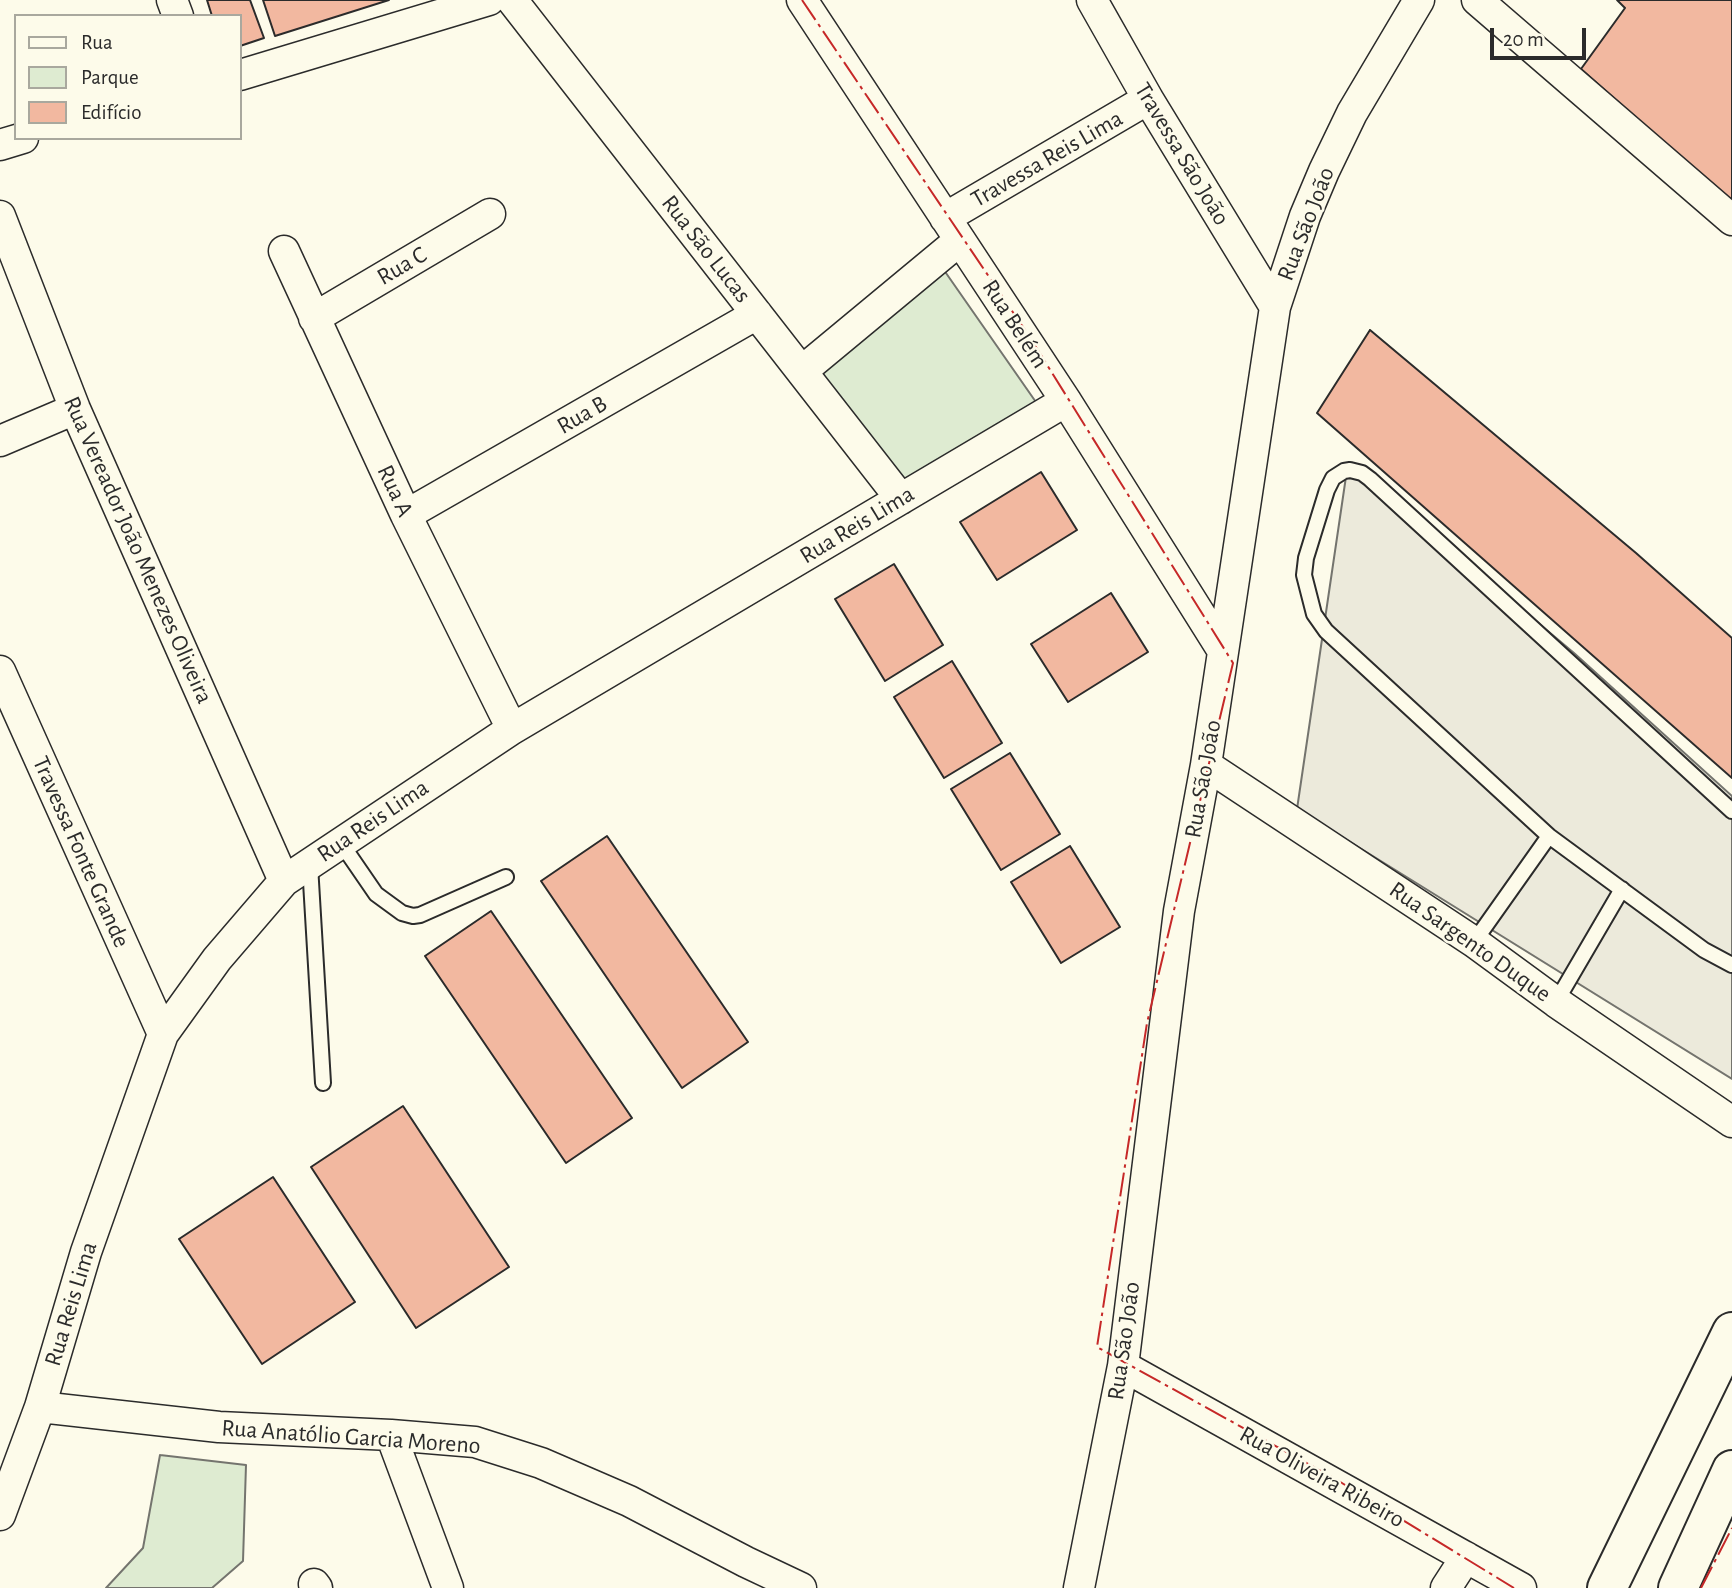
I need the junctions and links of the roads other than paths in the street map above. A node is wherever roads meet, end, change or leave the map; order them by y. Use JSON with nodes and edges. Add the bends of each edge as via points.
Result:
{"nodes":[{"id":1,"x":489,"y":0,"type":"edge"},
{"id":2,"x":512,"y":0,"type":"edge"},
{"id":3,"x":802,"y":0,"type":"edge"},
{"id":4,"x":1093,"y":0,"type":"edge"},
{"id":5,"x":1419,"y":0,"type":"edge"},
{"id":6,"x":1477,"y":0,"type":"edge"},
{"id":7,"x":242,"y":74,"type":"edge"},
{"id":8,"x":1148,"y":99,"type":"junction"},
{"id":9,"x":490,"y":214,"type":"dead end"},
{"id":10,"x":0,"y":216,"type":"edge"},
{"id":11,"x":1732,"y":220,"type":"edge"},
{"id":12,"x":953,"y":229,"type":"junction"},
{"id":13,"x":284,"y":251,"type":"dead end"},
{"id":14,"x":1275,"y":307,"type":"junction"},
{"id":15,"x":757,"y":314,"type":"junction"},
{"id":16,"x":314,"y":318,"type":"junction"},
{"id":17,"x":802,"y":371,"type":"junction"},
{"id":18,"x":1066,"y":401,"type":"junction"},
{"id":19,"x":75,"y":409,"type":"junction"},
{"id":20,"x":0,"y":441,"type":"edge"},
{"id":21,"x":901,"y":499,"type":"junction"},
{"id":22,"x":406,"y":515,"type":"junction"},
{"id":23,"x":1223,"y":651,"type":"junction"},
{"id":24,"x":0,"y":671,"type":"edge"},
{"id":25,"x":512,"y":729,"type":"junction"},
{"id":26,"x":1206,"y":765,"type":"junction"},
{"id":27,"x":1732,"y":811,"type":"edge"},
{"id":28,"x":1549,"y":836,"type":"junction"},
{"id":29,"x":341,"y":843,"type":"junction"},
{"id":30,"x":310,"y":863,"type":"junction"},
{"id":31,"x":506,"y":877,"type":"dead end"},
{"id":32,"x":284,"y":880,"type":"junction"},
{"id":33,"x":1622,"y":889,"type":"junction"},
{"id":34,"x":1474,"y":942,"type":"junction"},
{"id":35,"x":1732,"y":965,"type":"edge"},
{"id":36,"x":1556,"y":1002,"type":"junction"},
{"id":37,"x":163,"y":1034,"type":"junction"},
{"id":38,"x":323,"y":1083,"type":"dead end"},
{"id":39,"x":1732,"y":1122,"type":"edge"},
{"id":40,"x":1732,"y":1332,"type":"edge"},
{"id":41,"x":1123,"y":1366,"type":"junction"},
{"id":42,"x":40,"y":1407,"type":"junction"},
{"id":43,"x":391,"y":1435,"type":"junction"},
{"id":44,"x":1732,"y":1470,"type":"edge"},
{"id":45,"x":0,"y":1515,"type":"edge"},
{"id":46,"x":1466,"y":1557,"type":"junction"},
{"id":47,"x":448,"y":1588,"type":"edge"},
{"id":48,"x":801,"y":1588,"type":"edge"},
{"id":49,"x":1079,"y":1588,"type":"edge"},
{"id":50,"x":1446,"y":1588,"type":"edge"},
{"id":51,"x":1521,"y":1588,"type":"edge"},
{"id":52,"x":1607,"y":1588,"type":"edge"},
{"id":53,"x":1678,"y":1588,"type":"edge"}],
"edges":[{"from":1,"to":7,"type":"street"},
{"from":2,"to":15,"type":"street","name":"Rua São Lucas"},
{"from":3,"to":12,"type":"street","name":"Rua Belém"},
{"from":4,"to":8,"type":"street","name":"Travessa São João"},
{"from":5,"to":14,"type":"street","name":"Rua São João","via":[[1352,113],[1324,172]]},
{"from":6,"to":11,"type":"street"},
{"from":8,"to":12,"type":"street","name":"Travessa Reis Lima"},
{"from":8,"to":14,"type":"street","name":"Travessa São João"},
{"from":9,"to":16,"type":"street","name":"Rua C"},
{"from":10,"to":19,"type":"street","name":"Rua Vereador João Menezes Oliveira"},
{"from":12,"to":17,"type":"street","name":"Travessa Reis Lima"},
{"from":12,"to":18,"type":"street","name":"Rua Belém"},
{"from":13,"to":16,"type":"street","name":"Rua A"},
{"from":14,"to":23,"type":"street","name":"Rua São João"},
{"from":15,"to":17,"type":"street","name":"Rua São Lucas"},
{"from":15,"to":22,"type":"street","name":"Rua B"},
{"from":16,"to":22,"type":"street","name":"Rua A"},
{"from":17,"to":21,"type":"street","name":"Rua São Lucas"},
{"from":18,"to":21,"type":"street","name":"Rua Reis Lima"},
{"from":18,"to":23,"type":"street","name":"Rua Belém"},
{"from":19,"to":20,"type":"street"},
{"from":19,"to":32,"type":"street","name":"Rua Vereador João Menezes Oliveira"},
{"from":21,"to":25,"type":"street","name":"Rua Reis Lima"},
{"from":22,"to":25,"type":"street","name":"Rua A"},
{"from":23,"to":26,"type":"street","name":"Rua São João"},
{"from":24,"to":37,"type":"street","name":"Travessa Fonte Grande"},
{"from":25,"to":29,"type":"street","name":"Rua Reis Lima"},
{"from":26,"to":34,"type":"street","name":"Rua Sargento Duque"},
{"from":26,"to":41,"type":"street","name":"Rua São João","via":[[1179,911]]},
{"from":27,"to":28,"type":"lane","via":[[1370,478],[1356,471],[1336,474],[1306,558],[1304,575],[1318,622]]},
{"from":28,"to":33,"type":"lane"},
{"from":28,"to":34,"type":"lane"},
{"from":29,"to":30,"type":"street","name":"Rua Reis Lima"},
{"from":29,"to":31,"type":"lane","via":[[376,894],[413,916]]},
{"from":30,"to":32,"type":"street","name":"Rua Reis Lima"},
{"from":30,"to":38,"type":"lane"},
{"from":32,"to":37,"type":"street","name":"Rua Reis Lima","via":[[217,959]]},
{"from":33,"to":35,"type":"lane","via":[[1704,950]]},
{"from":33,"to":36,"type":"lane"},
{"from":34,"to":36,"type":"street","name":"Rua Sargento Duque"},
{"from":36,"to":39,"type":"street","name":"Rua Sargento Duque"},
{"from":37,"to":42,"type":"street","name":"Rua Reis Lima","via":[[86,1252]]},
{"from":40,"to":52,"type":"main road"},
{"from":41,"to":46,"type":"street","name":"Rua Oliveira Ribeiro"},
{"from":41,"to":49,"type":"street","name":"Rua São João"},
{"from":42,"to":43,"type":"street","name":"Rua Anatólio Garcia Moreno","via":[[219,1427]]},
{"from":42,"to":45,"type":"street","name":"Rua Reis Lima"},
{"from":43,"to":47,"type":"street"},
{"from":43,"to":48,"type":"street","name":"Rua Anatólio Garcia Moreno","via":[[475,1442],[541,1463],[629,1501]]},
{"from":44,"to":53,"type":"main road"},
{"from":46,"to":50,"type":"street"},
{"from":46,"to":51,"type":"street","name":"Rua Oliveira Ribeiro"}]}
